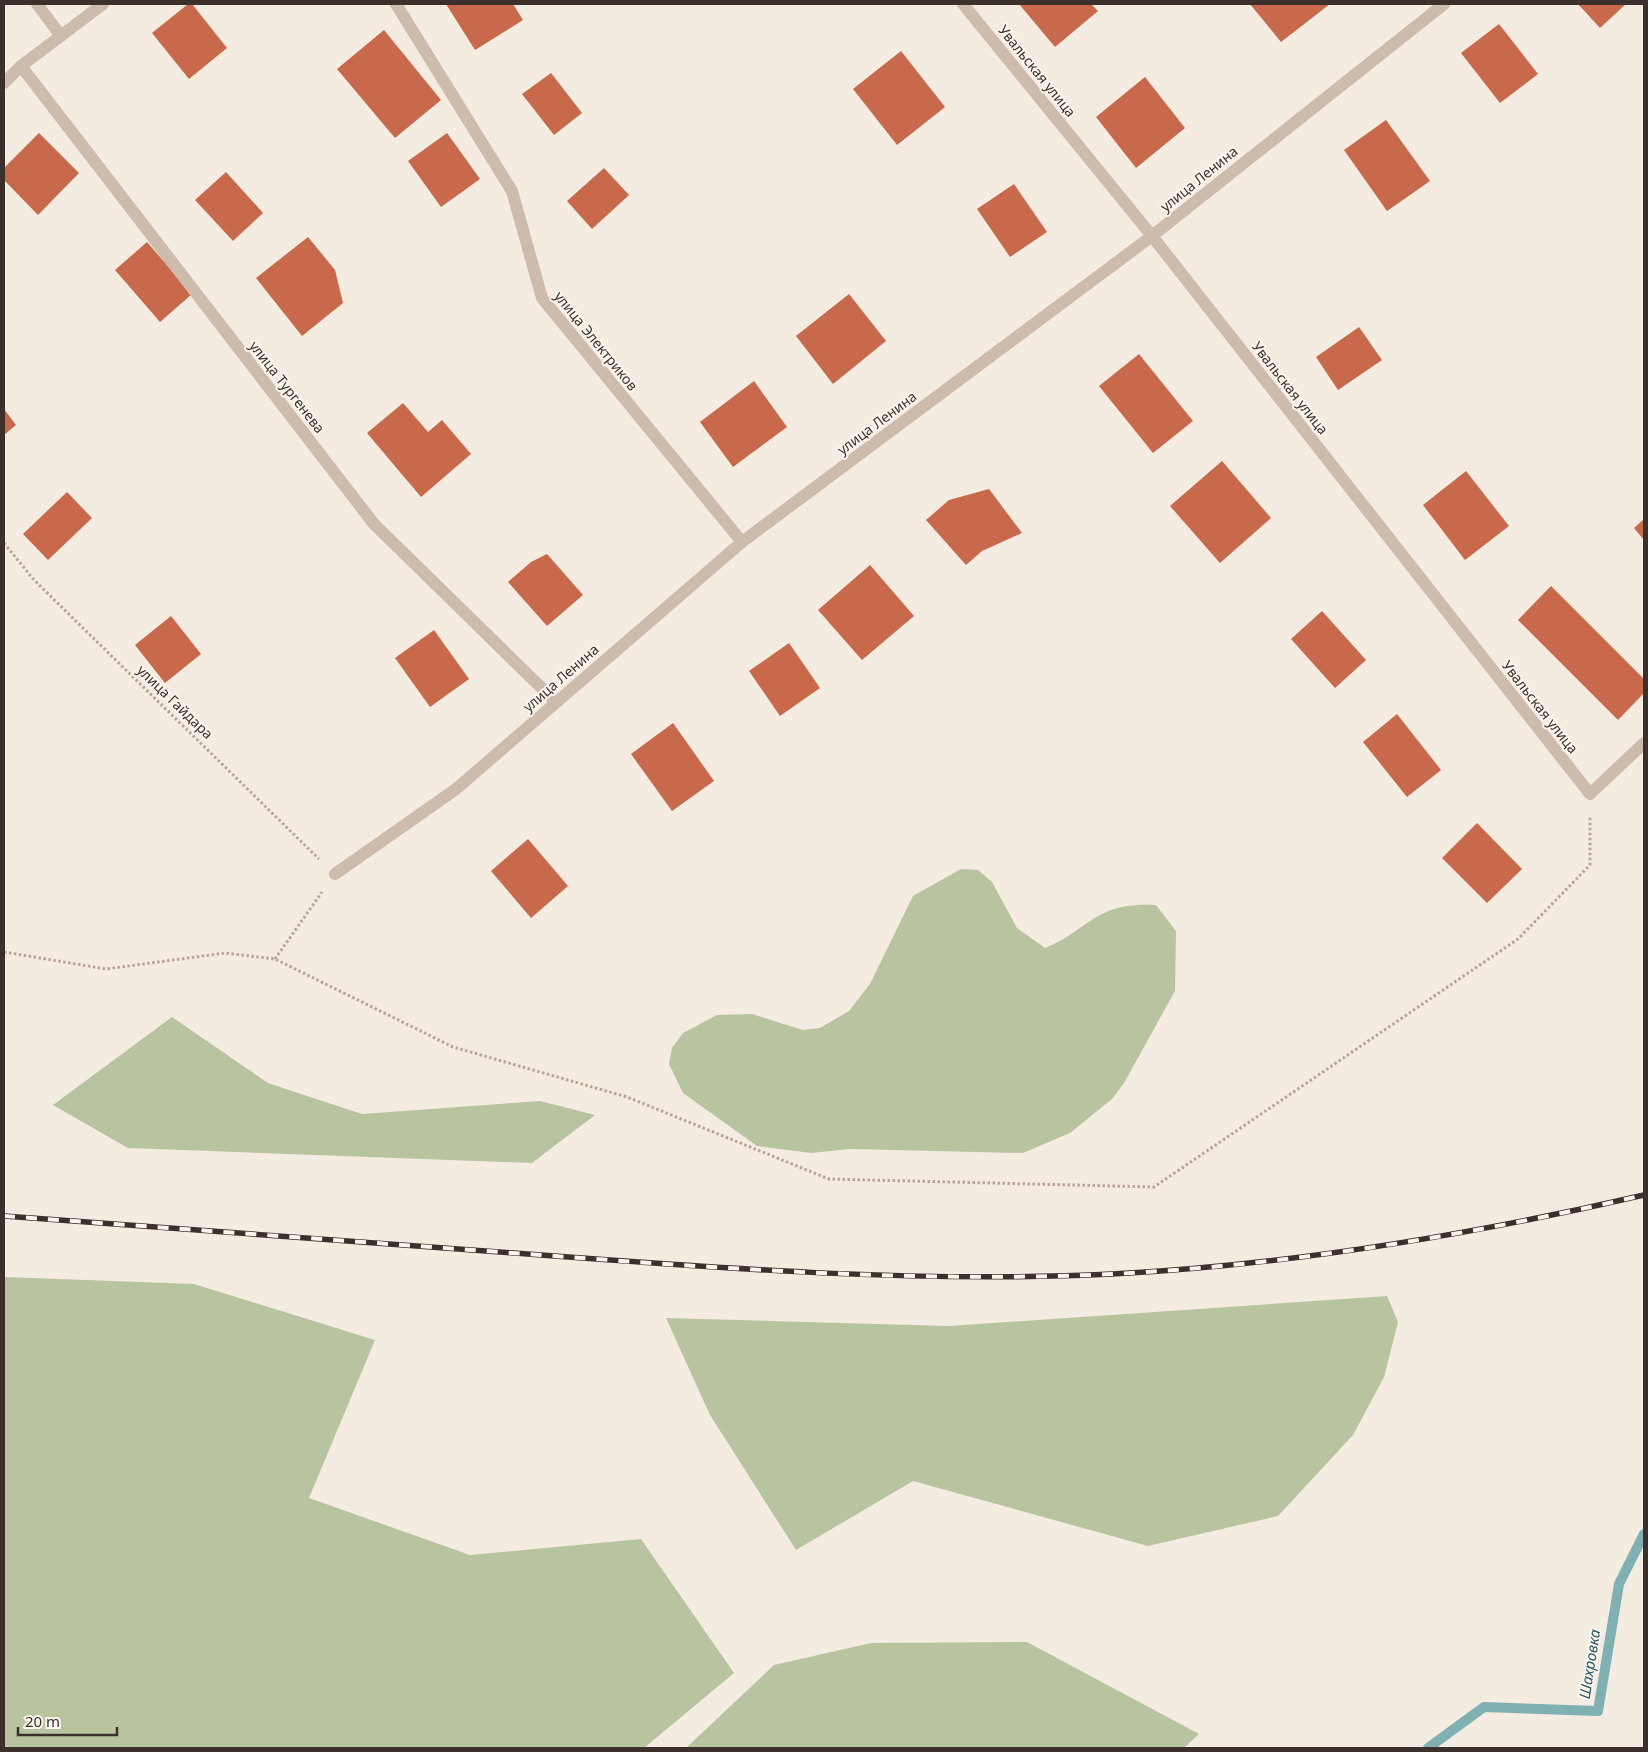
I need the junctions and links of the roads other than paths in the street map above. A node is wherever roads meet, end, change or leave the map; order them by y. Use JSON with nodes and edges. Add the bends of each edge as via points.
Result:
{"nodes":[{"id":1,"x":37,"y":4,"type":"edge"},
{"id":2,"x":103,"y":4,"type":"edge"},
{"id":3,"x":396,"y":4,"type":"edge"},
{"id":4,"x":963,"y":4,"type":"edge"},
{"id":5,"x":1444,"y":4,"type":"edge"},
{"id":6,"x":61,"y":36,"type":"junction"},
{"id":7,"x":21,"y":66,"type":"junction"},
{"id":8,"x":4,"y":83,"type":"edge"},
{"id":9,"x":1152,"y":236,"type":"junction"},
{"id":10,"x":742,"y":542,"type":"junction"},
{"id":11,"x":556,"y":702,"type":"junction"},
{"id":12,"x":1644,"y":743,"type":"edge"},
{"id":13,"x":335,"y":874,"type":"road end"}],
"edges":[{"from":1,"to":6,"type":"street"},
{"from":2,"to":6,"type":"street"},
{"from":3,"to":10,"type":"street","name":"улица Электриков","via":[[512,191],[542,298]]},
{"from":4,"to":9,"type":"street","name":"Увальская улица"},
{"from":5,"to":9,"type":"street","name":"улица Ленина"},
{"from":6,"to":7,"type":"street"},
{"from":7,"to":8,"type":"street"},
{"from":7,"to":11,"type":"street","name":"улица Тургенева","via":[[374,524]]},
{"from":9,"to":10,"type":"street","name":"улица Ленина"},
{"from":9,"to":12,"type":"street","name":"Увальская улица","via":[[1590,794]]},
{"from":10,"to":11,"type":"street","name":"улица Ленина"},
{"from":11,"to":13,"type":"street","name":"улица Ленина","via":[[456,789]]}]}
